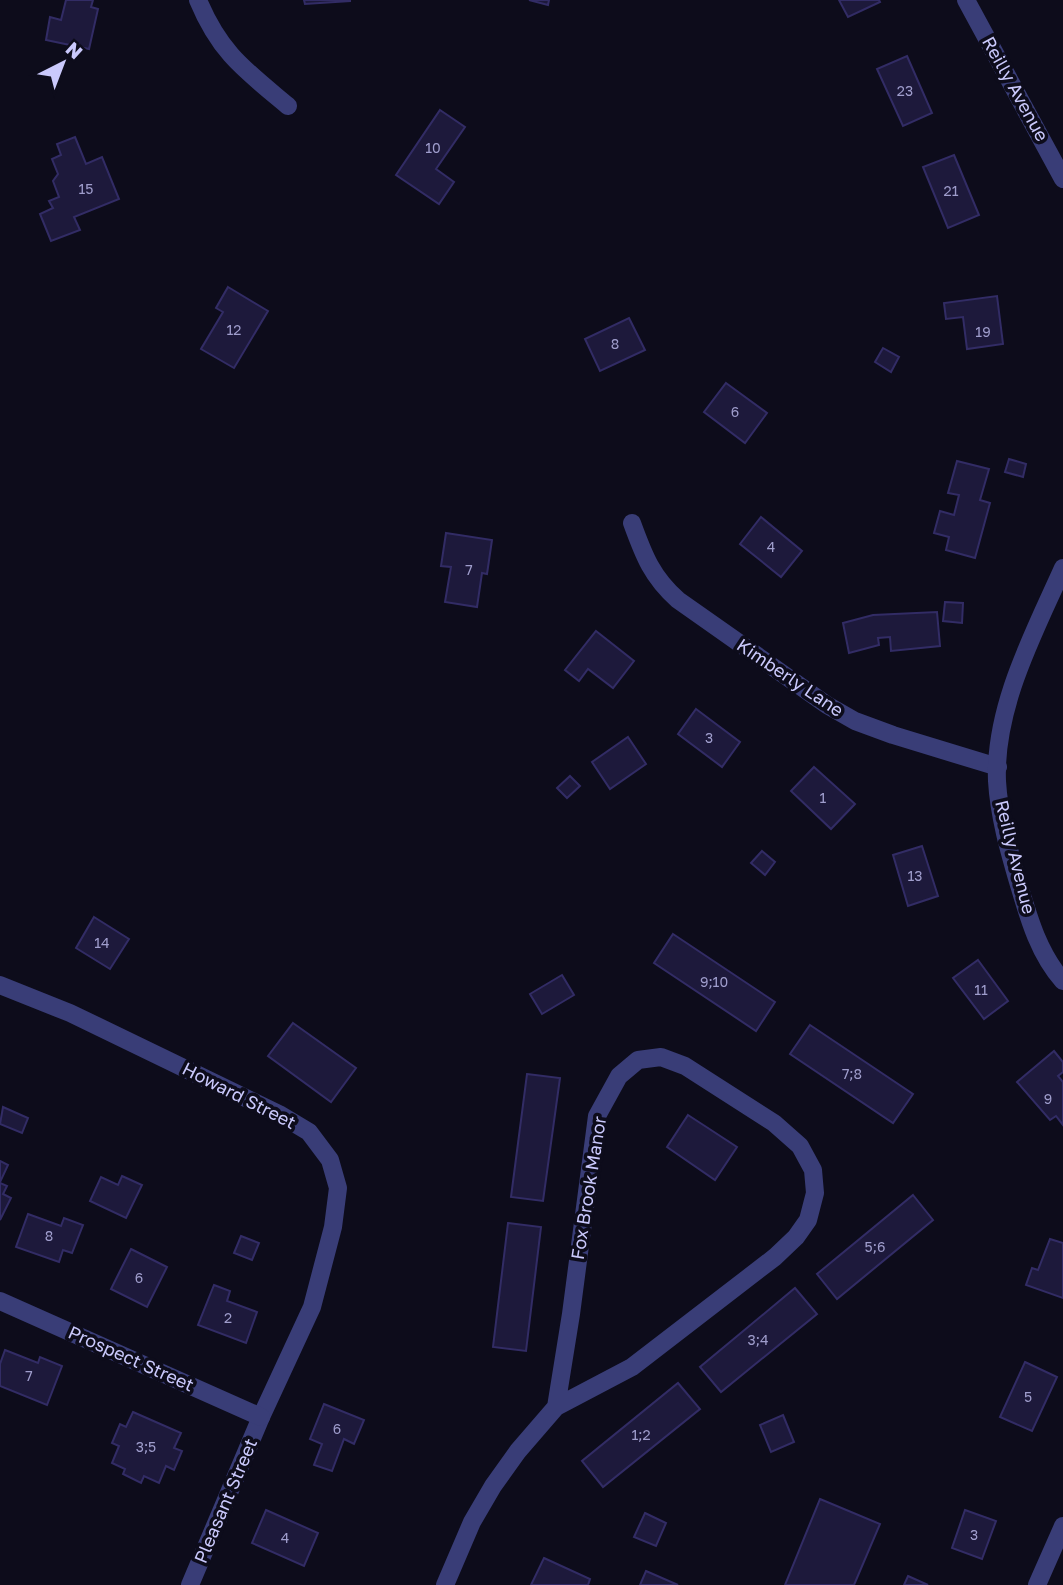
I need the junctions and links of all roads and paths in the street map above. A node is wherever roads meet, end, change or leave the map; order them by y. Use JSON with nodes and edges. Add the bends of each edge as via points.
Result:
{"nodes":[{"id":1,"x":198,"y":0,"type":"edge"},
{"id":2,"x":966,"y":0,"type":"edge"},
{"id":3,"x":288,"y":106,"type":"dead end"},
{"id":4,"x":1063,"y":179,"type":"edge"},
{"id":5,"x":632,"y":523,"type":"dead end"},
{"id":6,"x":1063,"y":568,"type":"edge"},
{"id":7,"x":998,"y":767,"type":"junction"},
{"id":8,"x":1063,"y":981,"type":"edge"},
{"id":9,"x":1,"y":988,"type":"edge"},
{"id":10,"x":0,"y":1301,"type":"edge"},
{"id":11,"x":555,"y":1407,"type":"junction"},
{"id":12,"x":261,"y":1417,"type":"junction"},
{"id":13,"x":1063,"y":1526,"type":"edge"},
{"id":14,"x":190,"y":1585,"type":"edge"},
{"id":15,"x":445,"y":1585,"type":"edge"},
{"id":16,"x":1037,"y":1585,"type":"edge"}],
"edges":[{"from":1,"to":3,"type":"street","via":[[223,48]]},
{"from":2,"to":4,"type":"street","name":"Reilly Avenue"},
{"from":5,"to":7,"type":"street","name":"Kimberly Lane","via":[[664,588],[827,705],[893,735]]},
{"from":6,"to":7,"type":"street","name":"Reilly Avenue","via":[[1019,671],[1002,727]]},
{"from":7,"to":8,"type":"street","name":"Reilly Avenue","via":[[1003,826],[1031,924],[1051,967]]},
{"from":9,"to":12,"type":"street","name":"Howard Street","via":[[70,1013],[279,1114],[309,1132],[330,1160],[338,1188],[325,1261],[312,1307]]},
{"from":10,"to":12,"type":"street","name":"Prospect Street"},
{"from":11,"to":11,"type":"street","name":"Fox Brook Manor","via":[[632,1367],[775,1257],[808,1220],[815,1193],[813,1170],[800,1146],[774,1123],[685,1066],[661,1057],[638,1060],[619,1076],[597,1116]]},
{"from":11,"to":15,"type":"street","name":"Fox Brook Manor","via":[[493,1486]]},
{"from":12,"to":14,"type":"street","name":"Pleasant Street"},
{"from":13,"to":16,"type":"street"}]}
